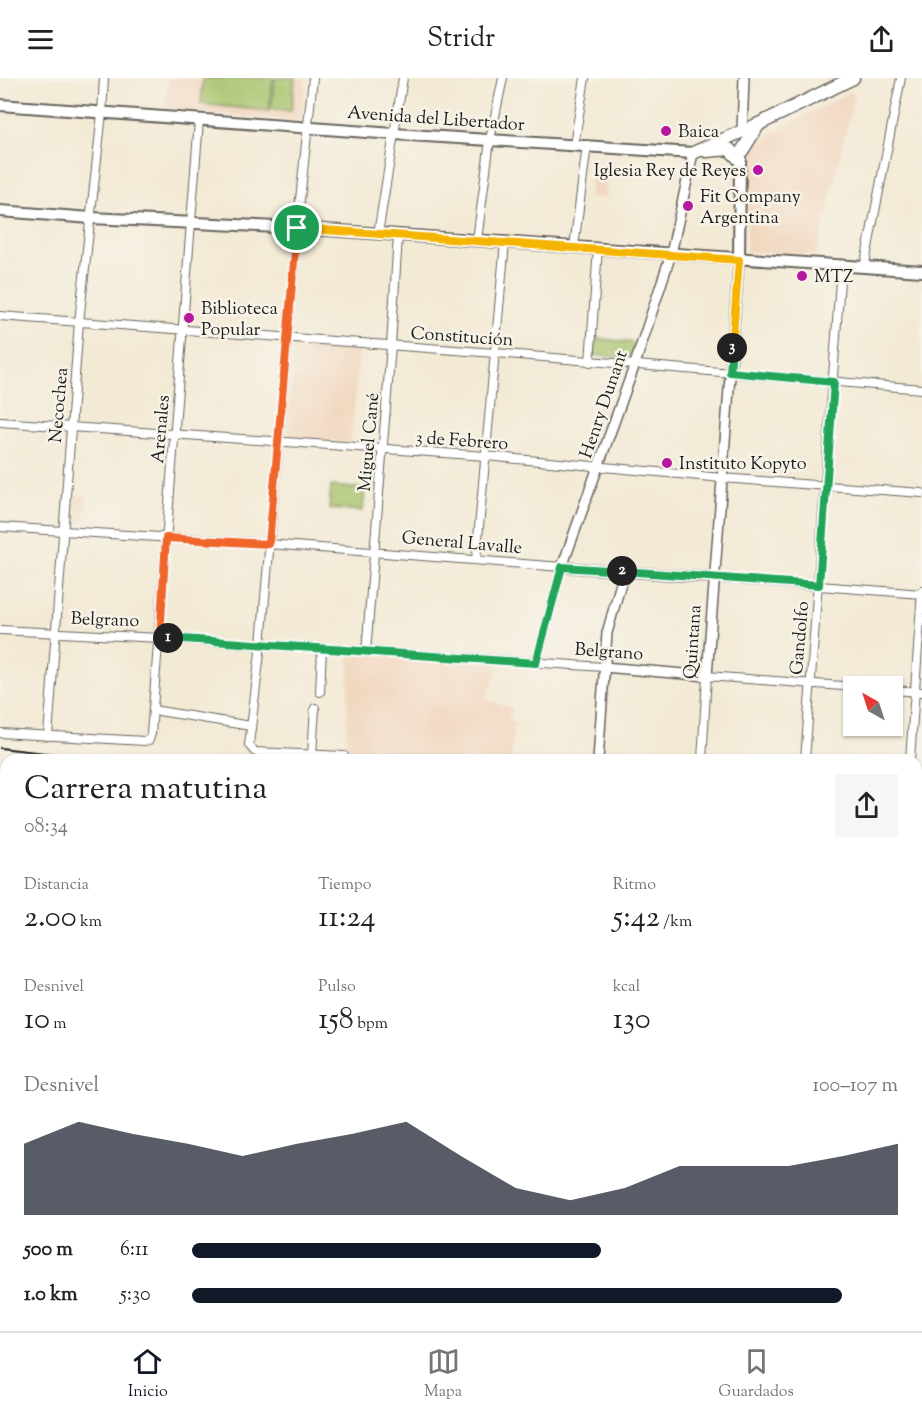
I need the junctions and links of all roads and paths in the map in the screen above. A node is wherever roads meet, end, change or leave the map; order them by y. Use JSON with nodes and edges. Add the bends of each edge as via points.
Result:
{"nodes":[{"id":1,"x":104,"y":78,"type":"edge"},
{"id":2,"x":313,"y":78,"type":"edge"},
{"id":3,"x":403,"y":78,"type":"edge"},
{"id":4,"x":503,"y":78,"type":"edge"},
{"id":5,"x":585,"y":78,"type":"edge"},
{"id":6,"x":744,"y":78,"type":"edge"},
{"id":7,"x":853,"y":78,"type":"edge"},
{"id":8,"x":901,"y":78,"type":"edge"},
{"id":9,"x":0,"y":105,"type":"edge"},
{"id":10,"x":102,"y":113,"type":"junction"},
{"id":11,"x":200,"y":120,"type":"junction"},
{"id":12,"x":760,"y":123,"type":"junction"},
{"id":13,"x":307,"y":127,"type":"junction"},
{"id":14,"x":742,"y":131,"type":"junction"},
{"id":15,"x":393,"y":134,"type":"junction"},
{"id":16,"x":490,"y":140,"type":"junction"},
{"id":17,"x":574,"y":145,"type":"junction"},
{"id":18,"x":587,"y":145,"type":"junction"},
{"id":19,"x":693,"y":153,"type":"junction"},
{"id":20,"x":741,"y":155,"type":"junction"},
{"id":21,"x":0,"y":211,"type":"edge"},
{"id":22,"x":91,"y":218,"type":"junction"},
{"id":23,"x":192,"y":222,"type":"junction"},
{"id":24,"x":297,"y":228,"type":"junction"},
{"id":25,"x":378,"y":234,"type":"junction"},
{"id":26,"x":398,"y":236,"type":"junction"},
{"id":27,"x":477,"y":240,"type":"junction"},
{"id":28,"x":505,"y":242,"type":"junction"},
{"id":29,"x":574,"y":247,"type":"junction"},
{"id":30,"x":598,"y":248,"type":"junction"},
{"id":31,"x":671,"y":254,"type":"junction"},
{"id":32,"x":739,"y":260,"type":"junction"},
{"id":33,"x":841,"y":267,"type":"junction"},
{"id":34,"x":864,"y":268,"type":"junction"},
{"id":35,"x":922,"y":272,"type":"edge"},
{"id":36,"x":0,"y":316,"type":"edge"},
{"id":37,"x":80,"y":322,"type":"junction"},
{"id":38,"x":183,"y":330,"type":"junction"},
{"id":39,"x":288,"y":338,"type":"junction"},
{"id":40,"x":391,"y":346,"type":"junction"},
{"id":41,"x":495,"y":353,"type":"junction"},
{"id":42,"x":590,"y":362,"type":"junction"},
{"id":43,"x":635,"y":364,"type":"junction"},
{"id":44,"x":730,"y":372,"type":"junction"},
{"id":45,"x":834,"y":382,"type":"junction"},
{"id":46,"x":922,"y":389,"type":"edge"},
{"id":47,"x":0,"y":422,"type":"edge"},
{"id":48,"x":71,"y":427,"type":"junction"},
{"id":49,"x":174,"y":433,"type":"junction"},
{"id":50,"x":279,"y":442,"type":"junction"},
{"id":51,"x":383,"y":450,"type":"junction"},
{"id":52,"x":486,"y":456,"type":"junction"},
{"id":53,"x":599,"y":466,"type":"junction"},
{"id":54,"x":722,"y":478,"type":"junction"},
{"id":55,"x":826,"y":486,"type":"junction"},
{"id":56,"x":922,"y":493,"type":"edge"},
{"id":57,"x":0,"y":527,"type":"edge"},
{"id":58,"x":62,"y":530,"type":"junction"},
{"id":59,"x":166,"y":538,"type":"junction"},
{"id":60,"x":269,"y":544,"type":"junction"},
{"id":61,"x":374,"y":552,"type":"junction"},
{"id":62,"x":476,"y":560,"type":"junction"},
{"id":63,"x":562,"y":567,"type":"junction"},
{"id":64,"x":612,"y":570,"type":"junction"},
{"id":65,"x":631,"y":572,"type":"junction"},
{"id":66,"x":715,"y":578,"type":"junction"},
{"id":67,"x":621,"y":582,"type":"junction"},
{"id":68,"x":819,"y":585,"type":"junction"},
{"id":69,"x":922,"y":589,"type":"edge"},
{"id":70,"x":922,"y":594,"type":"edge"},
{"id":71,"x":0,"y":630,"type":"edge"},
{"id":72,"x":56,"y":633,"type":"junction"},
{"id":73,"x":160,"y":638,"type":"junction"},
{"id":74,"x":261,"y":644,"type":"junction"},
{"id":75,"x":322,"y":648,"type":"junction"},
{"id":76,"x":366,"y":651,"type":"junction"},
{"id":77,"x":536,"y":663,"type":"junction"},
{"id":78,"x":604,"y":667,"type":"junction"},
{"id":79,"x":707,"y":676,"type":"junction"},
{"id":80,"x":810,"y":684,"type":"junction"},
{"id":81,"x":843,"y":686,"type":"edge"},
{"id":82,"x":903,"y":691,"type":"edge"},
{"id":83,"x":320,"y":692,"type":"dead end"},
{"id":84,"x":919,"y":692,"type":"edge"},
{"id":85,"x":315,"y":708,"type":"dead end"},
{"id":86,"x":153,"y":710,"type":"junction"},
{"id":87,"x":251,"y":726,"type":"junction"},
{"id":88,"x":0,"y":733,"type":"edge"},
{"id":89,"x":48,"y":736,"type":"junction"},
{"id":90,"x":293,"y":754,"type":"edge"},
{"id":91,"x":312,"y":754,"type":"edge"},
{"id":92,"x":598,"y":754,"type":"edge"},
{"id":93,"x":702,"y":754,"type":"edge"},
{"id":94,"x":805,"y":754,"type":"edge"},
{"id":95,"x":911,"y":754,"type":"edge"}],
"edges":[{"from":1,"to":10,"type":"street","name":"Necochea"},
{"from":2,"to":13,"type":"street"},
{"from":3,"to":15,"type":"street"},
{"from":4,"to":16,"type":"street"},
{"from":5,"to":17,"type":"street"},
{"from":6,"to":14,"type":"street"},
{"from":7,"to":12,"type":"main road","name":"Avenida del Libertador"},
{"from":8,"to":34,"type":"street"},
{"from":9,"to":10,"type":"main road","name":"Avenida del Libertador"},
{"from":10,"to":11,"type":"main road","name":"Avenida del Libertador"},
{"from":10,"to":22,"type":"street","name":"Necochea"},
{"from":11,"to":13,"type":"main road","name":"Avenida del Libertador"},
{"from":11,"to":23,"type":"street","name":"Arenales"},
{"from":12,"to":14,"type":"main road","name":"Avenida del Libertador"},
{"from":12,"to":20,"type":"main road"},
{"from":13,"to":15,"type":"main road","name":"Avenida del Libertador"},
{"from":13,"to":24,"type":"street"},
{"from":14,"to":19,"type":"main road","name":"Avenida del Libertador"},
{"from":14,"to":20,"type":"main road","name":"Quintana"},
{"from":15,"to":16,"type":"main road","name":"Avenida del Libertador"},
{"from":15,"to":25,"type":"street"},
{"from":16,"to":17,"type":"main road","name":"Avenida del Libertador"},
{"from":16,"to":27,"type":"street"},
{"from":17,"to":18,"type":"main road","name":"Avenida del Libertador"},
{"from":18,"to":19,"type":"main road","name":"Avenida del Libertador"},
{"from":18,"to":29,"type":"street"},
{"from":19,"to":20,"type":"main road","via":[[723,148]]},
{"from":19,"to":31,"type":"street","name":"Henry Dunant"},
{"from":20,"to":32,"type":"main road","name":"Quintana"},
{"from":21,"to":22,"type":"main road"},
{"from":22,"to":23,"type":"main road"},
{"from":22,"to":37,"type":"street","name":"Necochea"},
{"from":23,"to":24,"type":"main road"},
{"from":23,"to":38,"type":"street","name":"Arenales"},
{"from":24,"to":25,"type":"main road"},
{"from":24,"to":39,"type":"street"},
{"from":25,"to":26,"type":"main road"},
{"from":26,"to":27,"type":"main road"},
{"from":26,"to":40,"type":"street","name":"Miguel Cané"},
{"from":27,"to":28,"type":"main road"},
{"from":28,"to":29,"type":"main road"},
{"from":28,"to":41,"type":"street"},
{"from":29,"to":30,"type":"main road"},
{"from":30,"to":31,"type":"main road"},
{"from":30,"to":42,"type":"street"},
{"from":31,"to":32,"type":"main road"},
{"from":31,"to":43,"type":"street","name":"Henry Dunant"},
{"from":32,"to":33,"type":"main road"},
{"from":32,"to":44,"type":"street","name":"Quintana"},
{"from":33,"to":34,"type":"main road"},
{"from":33,"to":45,"type":"street","name":"Gandolfo"},
{"from":34,"to":35,"type":"main road"},
{"from":36,"to":37,"type":"street","name":"Constitución"},
{"from":37,"to":38,"type":"street","name":"Constitución"},
{"from":37,"to":48,"type":"street","name":"Necochea"},
{"from":38,"to":39,"type":"street","name":"Constitución"},
{"from":38,"to":49,"type":"street","name":"Arenales"},
{"from":39,"to":40,"type":"street","name":"Constitución"},
{"from":39,"to":50,"type":"street"},
{"from":40,"to":41,"type":"street","name":"Constitución"},
{"from":40,"to":51,"type":"street","name":"Miguel Cané"},
{"from":41,"to":42,"type":"street","name":"Constitución"},
{"from":41,"to":52,"type":"street"},
{"from":42,"to":43,"type":"street","name":"Constitución"},
{"from":43,"to":44,"type":"street","name":"Constitución"},
{"from":43,"to":53,"type":"street","name":"Henry Dunant"},
{"from":44,"to":45,"type":"street","name":"Constitución"},
{"from":44,"to":54,"type":"street","name":"Quintana"},
{"from":45,"to":46,"type":"street","name":"Constitución"},
{"from":45,"to":55,"type":"street","name":"Gandolfo"},
{"from":47,"to":48,"type":"street","name":"3 de Febrero"},
{"from":48,"to":49,"type":"street","name":"3 de Febrero"},
{"from":48,"to":58,"type":"street","name":"Necochea"},
{"from":49,"to":50,"type":"street","name":"3 de Febrero"},
{"from":49,"to":59,"type":"street","name":"Arenales"},
{"from":50,"to":51,"type":"street","name":"3 de Febrero"},
{"from":50,"to":60,"type":"street"},
{"from":51,"to":52,"type":"street","name":"3 de Febrero"},
{"from":51,"to":61,"type":"street","name":"Miguel Cané"},
{"from":52,"to":53,"type":"street","name":"3 de Febrero"},
{"from":52,"to":62,"type":"street"},
{"from":53,"to":54,"type":"street","name":"3 de Febrero"},
{"from":53,"to":63,"type":"street","name":"Henry Dunant"},
{"from":54,"to":55,"type":"street","name":"3 de Febrero"},
{"from":54,"to":66,"type":"street","name":"Quintana"},
{"from":55,"to":56,"type":"street","name":"3 de Febrero"},
{"from":55,"to":68,"type":"street","name":"Gandolfo"},
{"from":57,"to":58,"type":"street","name":"General Lavalle"},
{"from":58,"to":59,"type":"street","name":"General Lavalle"},
{"from":58,"to":72,"type":"street","name":"Necochea"},
{"from":59,"to":60,"type":"street","name":"General Lavalle"},
{"from":59,"to":73,"type":"street","name":"Arenales"},
{"from":60,"to":61,"type":"street","name":"General Lavalle"},
{"from":60,"to":74,"type":"street"},
{"from":61,"to":62,"type":"street","name":"General Lavalle"},
{"from":61,"to":76,"type":"street","name":"Miguel Cané"},
{"from":62,"to":63,"type":"street","name":"General Lavalle"},
{"from":63,"to":64,"type":"street","name":"General Lavalle"},
{"from":63,"to":77,"type":"street","name":"Henry Dunant"},
{"from":64,"to":65,"type":"street","name":"General Lavalle"},
{"from":64,"to":67,"type":"street"},
{"from":65,"to":66,"type":"street","name":"General Lavalle"},
{"from":65,"to":67,"type":"street"},
{"from":66,"to":68,"type":"street","name":"General Lavalle"},
{"from":66,"to":79,"type":"street","name":"Quintana"},
{"from":67,"to":78,"type":"street","via":[[610,616]]},
{"from":68,"to":70,"type":"street","name":"General Lavalle"},
{"from":68,"to":80,"type":"street","name":"Gandolfo"},
{"from":69,"to":70,"type":"street"},
{"from":70,"to":84,"type":"street"},
{"from":71,"to":72,"type":"street","name":"Belgrano"},
{"from":72,"to":73,"type":"street","name":"Belgrano"},
{"from":72,"to":89,"type":"street","name":"Necochea"},
{"from":73,"to":74,"type":"street","name":"Belgrano"},
{"from":73,"to":86,"type":"street","name":"Arenales"},
{"from":74,"to":75,"type":"street","name":"Belgrano"},
{"from":74,"to":87,"type":"street"},
{"from":75,"to":76,"type":"street","name":"Belgrano"},
{"from":75,"to":83,"type":"street"},
{"from":76,"to":77,"type":"street","name":"Belgrano"},
{"from":77,"to":78,"type":"street","name":"Belgrano"},
{"from":78,"to":79,"type":"street","name":"Belgrano"},
{"from":78,"to":92,"type":"street"},
{"from":79,"to":80,"type":"street","name":"Belgrano"},
{"from":79,"to":93,"type":"street","name":"Quintana"},
{"from":80,"to":81,"type":"street","name":"Belgrano"},
{"from":80,"to":94,"type":"street","name":"Gandolfo"},
{"from":82,"to":84,"type":"street"},
{"from":84,"to":95,"type":"street"},
{"from":85,"to":91,"type":"street"},
{"from":86,"to":87,"type":"street"},
{"from":86,"to":89,"type":"street","name":"Arenales","via":[[149,740],[145,741]]},
{"from":87,"to":90,"type":"street","via":[[249,745],[255,752]]},
{"from":88,"to":89,"type":"street"}]}
